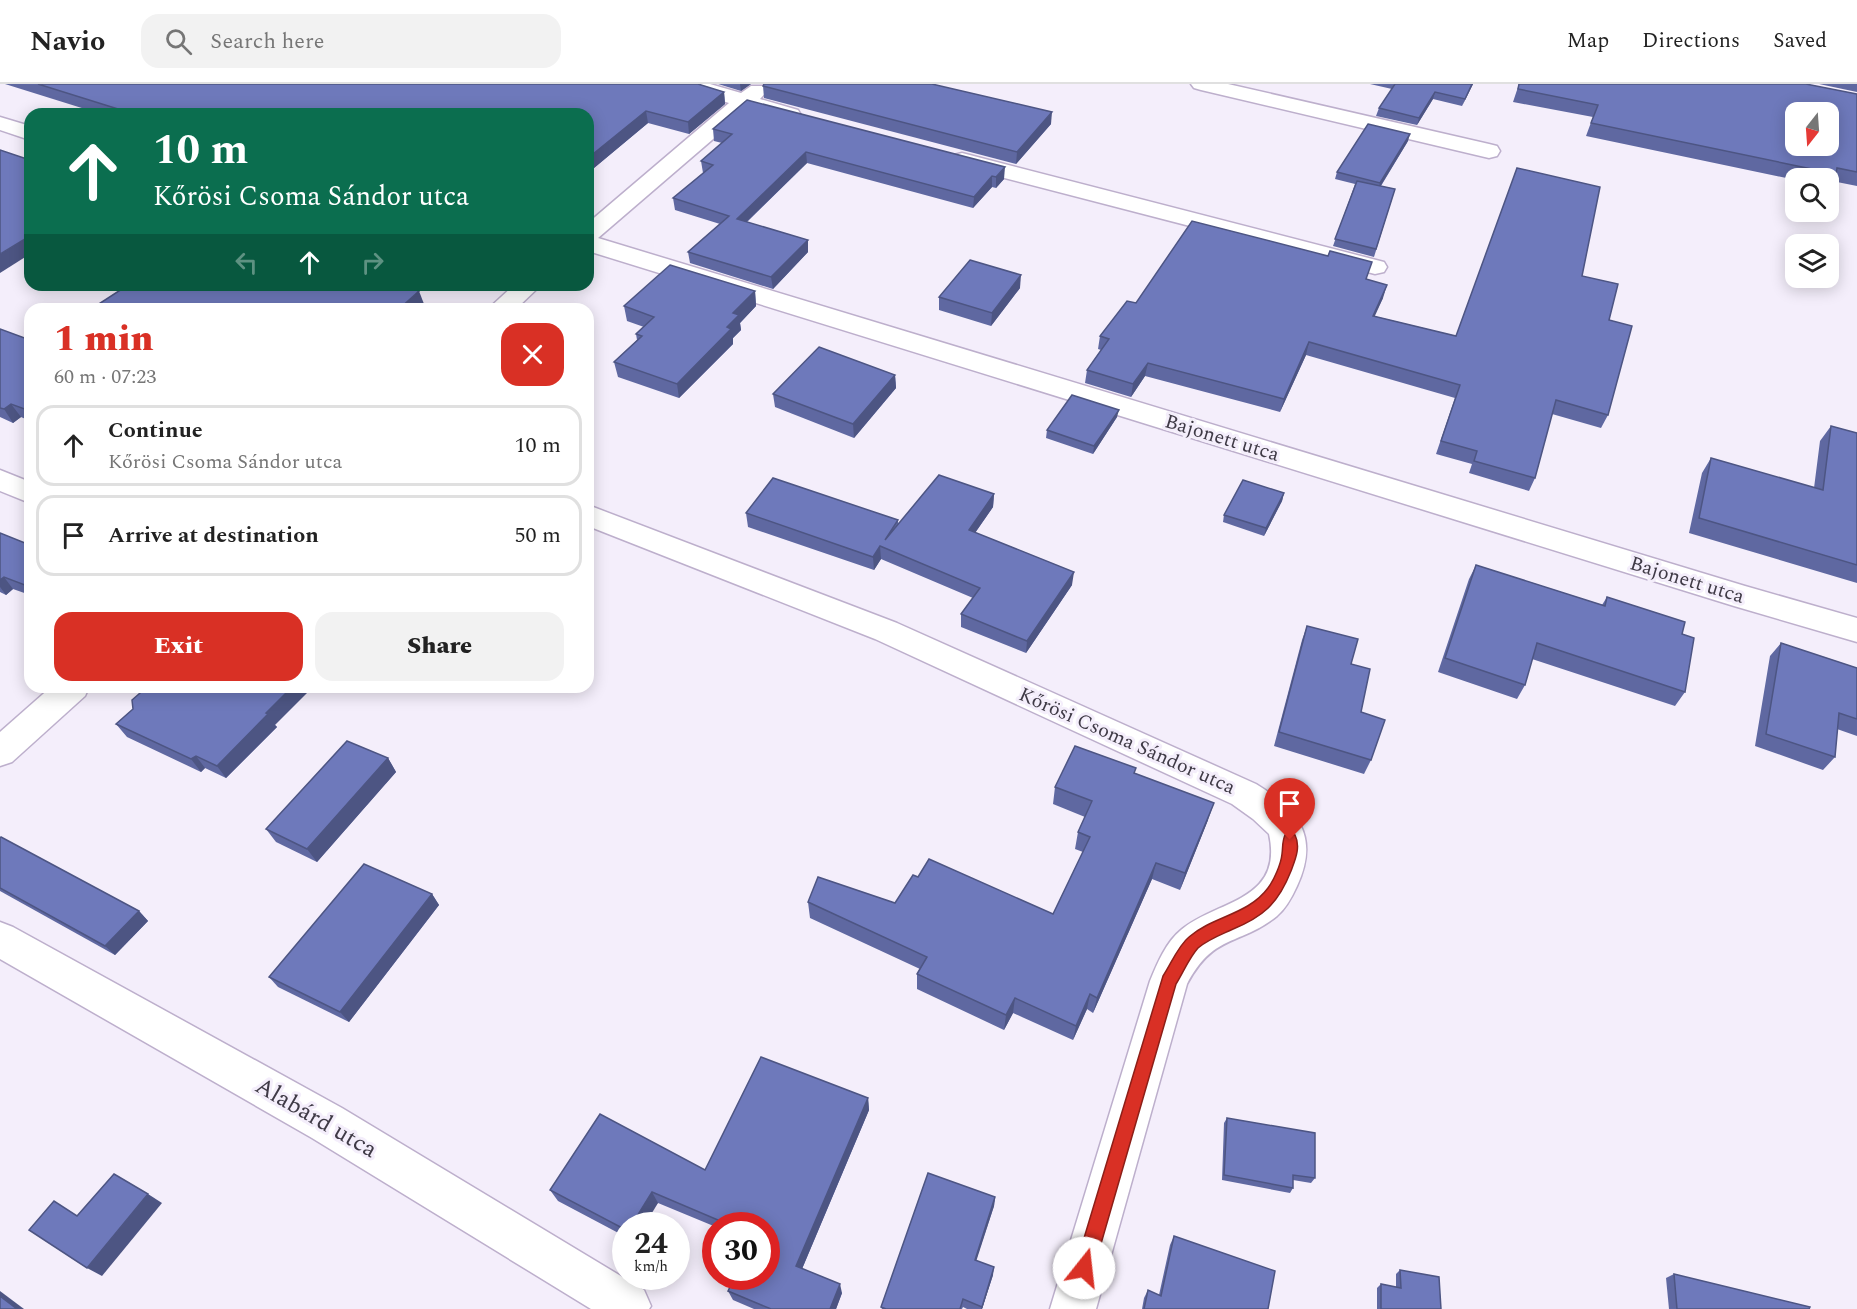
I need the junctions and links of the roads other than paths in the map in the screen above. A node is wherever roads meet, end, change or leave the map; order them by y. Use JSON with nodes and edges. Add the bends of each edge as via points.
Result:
{"nodes":[{"id":1,"x":688,"y":84,"type":"edge"},
{"id":2,"x":765,"y":84,"type":"edge"},
{"id":3,"x":1201,"y":84,"type":"edge"},
{"id":4,"x":745,"y":101,"type":"junction"},
{"id":5,"x":809,"y":120,"type":"edge"},
{"id":6,"x":0,"y":123,"type":"edge"},
{"id":7,"x":24,"y":131,"type":"edge"},
{"id":8,"x":1489,"y":151,"type":"dead end"},
{"id":9,"x":936,"y":153,"type":"edge"},
{"id":10,"x":594,"y":230,"type":"edge"},
{"id":11,"x":594,"y":245,"type":"edge"},
{"id":12,"x":1376,"y":267,"type":"dead end"},
{"id":13,"x":0,"y":480,"type":"edge"},
{"id":14,"x":24,"y":490,"type":"edge"},
{"id":15,"x":594,"y":516,"type":"edge"},
{"id":16,"x":1857,"y":630,"type":"edge"},
{"id":17,"x":66,"y":693,"type":"edge"},
{"id":18,"x":0,"y":752,"type":"edge"},
{"id":19,"x":0,"y":939,"type":"edge"},
{"id":20,"x":628,"y":1306,"type":"dead end"},
{"id":21,"x":1073,"y":1309,"type":"edge"}],
"edges":[{"from":1,"to":4,"type":"street"},
{"from":2,"to":4,"type":"street"},
{"from":3,"to":8,"type":"street"},
{"from":4,"to":5,"type":"street"},
{"from":4,"to":10,"type":"street"},
{"from":6,"to":7,"type":"street"},
{"from":9,"to":12,"type":"street"},
{"from":11,"to":16,"type":"street","name":"Bajonett utca"},
{"from":13,"to":14,"type":"street"},
{"from":15,"to":21,"type":"street","name":"Kőrösi Csoma Sándor utca","via":[[886,631],[1244,794],[1284,825],[1290,840],[1289,856],[1276,890],[1264,904],[1193,943],[1168,981]]},
{"from":17,"to":18,"type":"street"},
{"from":19,"to":20,"type":"street","name":"Alabárd utca","via":[[327,1123]]}]}
